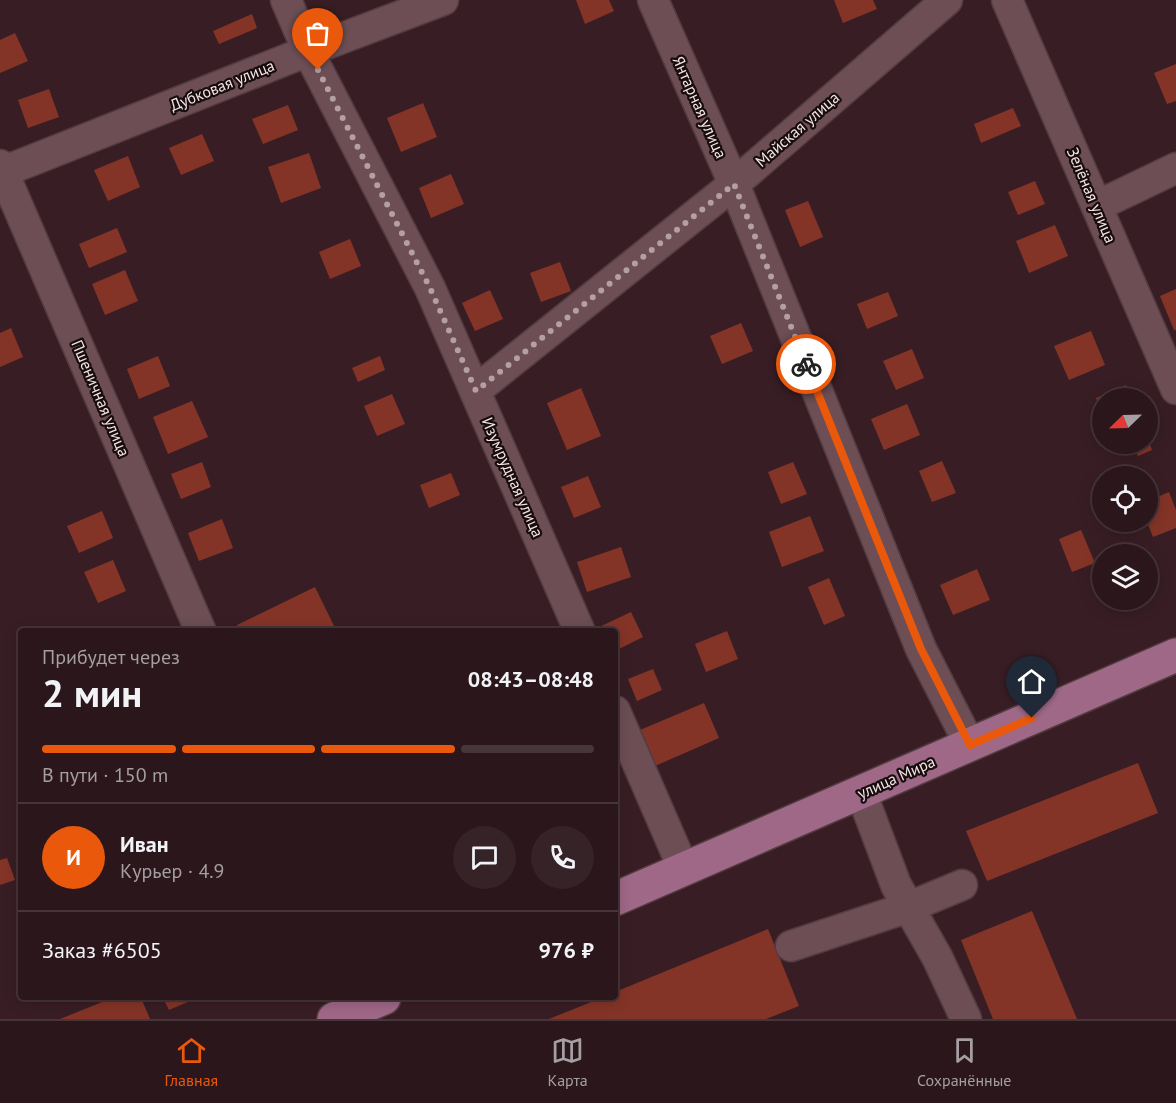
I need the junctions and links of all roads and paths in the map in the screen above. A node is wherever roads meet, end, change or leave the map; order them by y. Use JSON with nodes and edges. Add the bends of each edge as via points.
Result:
{"nodes":[{"id":1,"x":286,"y":0,"type":"edge"},
{"id":2,"x":443,"y":0,"type":"edge"},
{"id":3,"x":653,"y":0,"type":"edge"},
{"id":4,"x":947,"y":0,"type":"edge"},
{"id":5,"x":1007,"y":0,"type":"edge"},
{"id":6,"x":308,"y":51,"type":"junction"},
{"id":7,"x":1176,"y":168,"type":"edge"},
{"id":8,"x":1,"y":170,"type":"edge"},
{"id":9,"x":734,"y":184,"type":"junction"},
{"id":10,"x":1096,"y":206,"type":"junction"},
{"id":11,"x":1176,"y":389,"type":"edge"},
{"id":12,"x":476,"y":391,"type":"junction"},
{"id":13,"x":199,"y":628,"type":"edge"},
{"id":14,"x":578,"y":628,"type":"edge"},
{"id":15,"x":1176,"y":655,"type":"edge"},
{"id":16,"x":618,"y":718,"type":"edge"},
{"id":17,"x":970,"y":745,"type":"junction"},
{"id":18,"x":861,"y":792,"type":"junction"},
{"id":19,"x":684,"y":870,"type":"junction"},
{"id":20,"x":962,"y":885,"type":"dead end"},
{"id":21,"x":618,"y":898,"type":"edge"},
{"id":22,"x":909,"y":907,"type":"junction"},
{"id":23,"x":791,"y":945,"type":"dead end"},
{"id":24,"x":966,"y":1019,"type":"edge"}],
"edges":[{"from":1,"to":6,"type":"street","name":"Изумрудная улица"},
{"from":2,"to":6,"type":"street","name":"Дубковая улица"},
{"from":3,"to":9,"type":"street","name":"Янтарная улица"},
{"from":4,"to":9,"type":"street","name":"Майская улица"},
{"from":5,"to":10,"type":"street","name":"Зелёная улица"},
{"from":6,"to":8,"type":"street","name":"Дубковая улица"},
{"from":6,"to":12,"type":"street","name":"Изумрудная улица","via":[[430,288]]},
{"from":7,"to":10,"type":"street"},
{"from":8,"to":13,"type":"street","name":"Пшеничная улица"},
{"from":9,"to":12,"type":"street","name":"Майская улица"},
{"from":9,"to":17,"type":"street","name":"Янтарная улица","via":[[921,649]]},
{"from":10,"to":11,"type":"street","name":"Зелёная улица"},
{"from":12,"to":14,"type":"street","name":"Изумрудная улица"},
{"from":15,"to":17,"type":"main road","name":"улица Мира"},
{"from":16,"to":19,"type":"street"},
{"from":17,"to":18,"type":"main road","name":"улица Мира"},
{"from":18,"to":19,"type":"main road","name":"улица Мира"},
{"from":18,"to":22,"type":"street","via":[[896,885]]},
{"from":19,"to":21,"type":"main road","name":"улица Мира"},
{"from":20,"to":22,"type":"street"},
{"from":22,"to":23,"type":"street"},
{"from":22,"to":24,"type":"street"}]}
